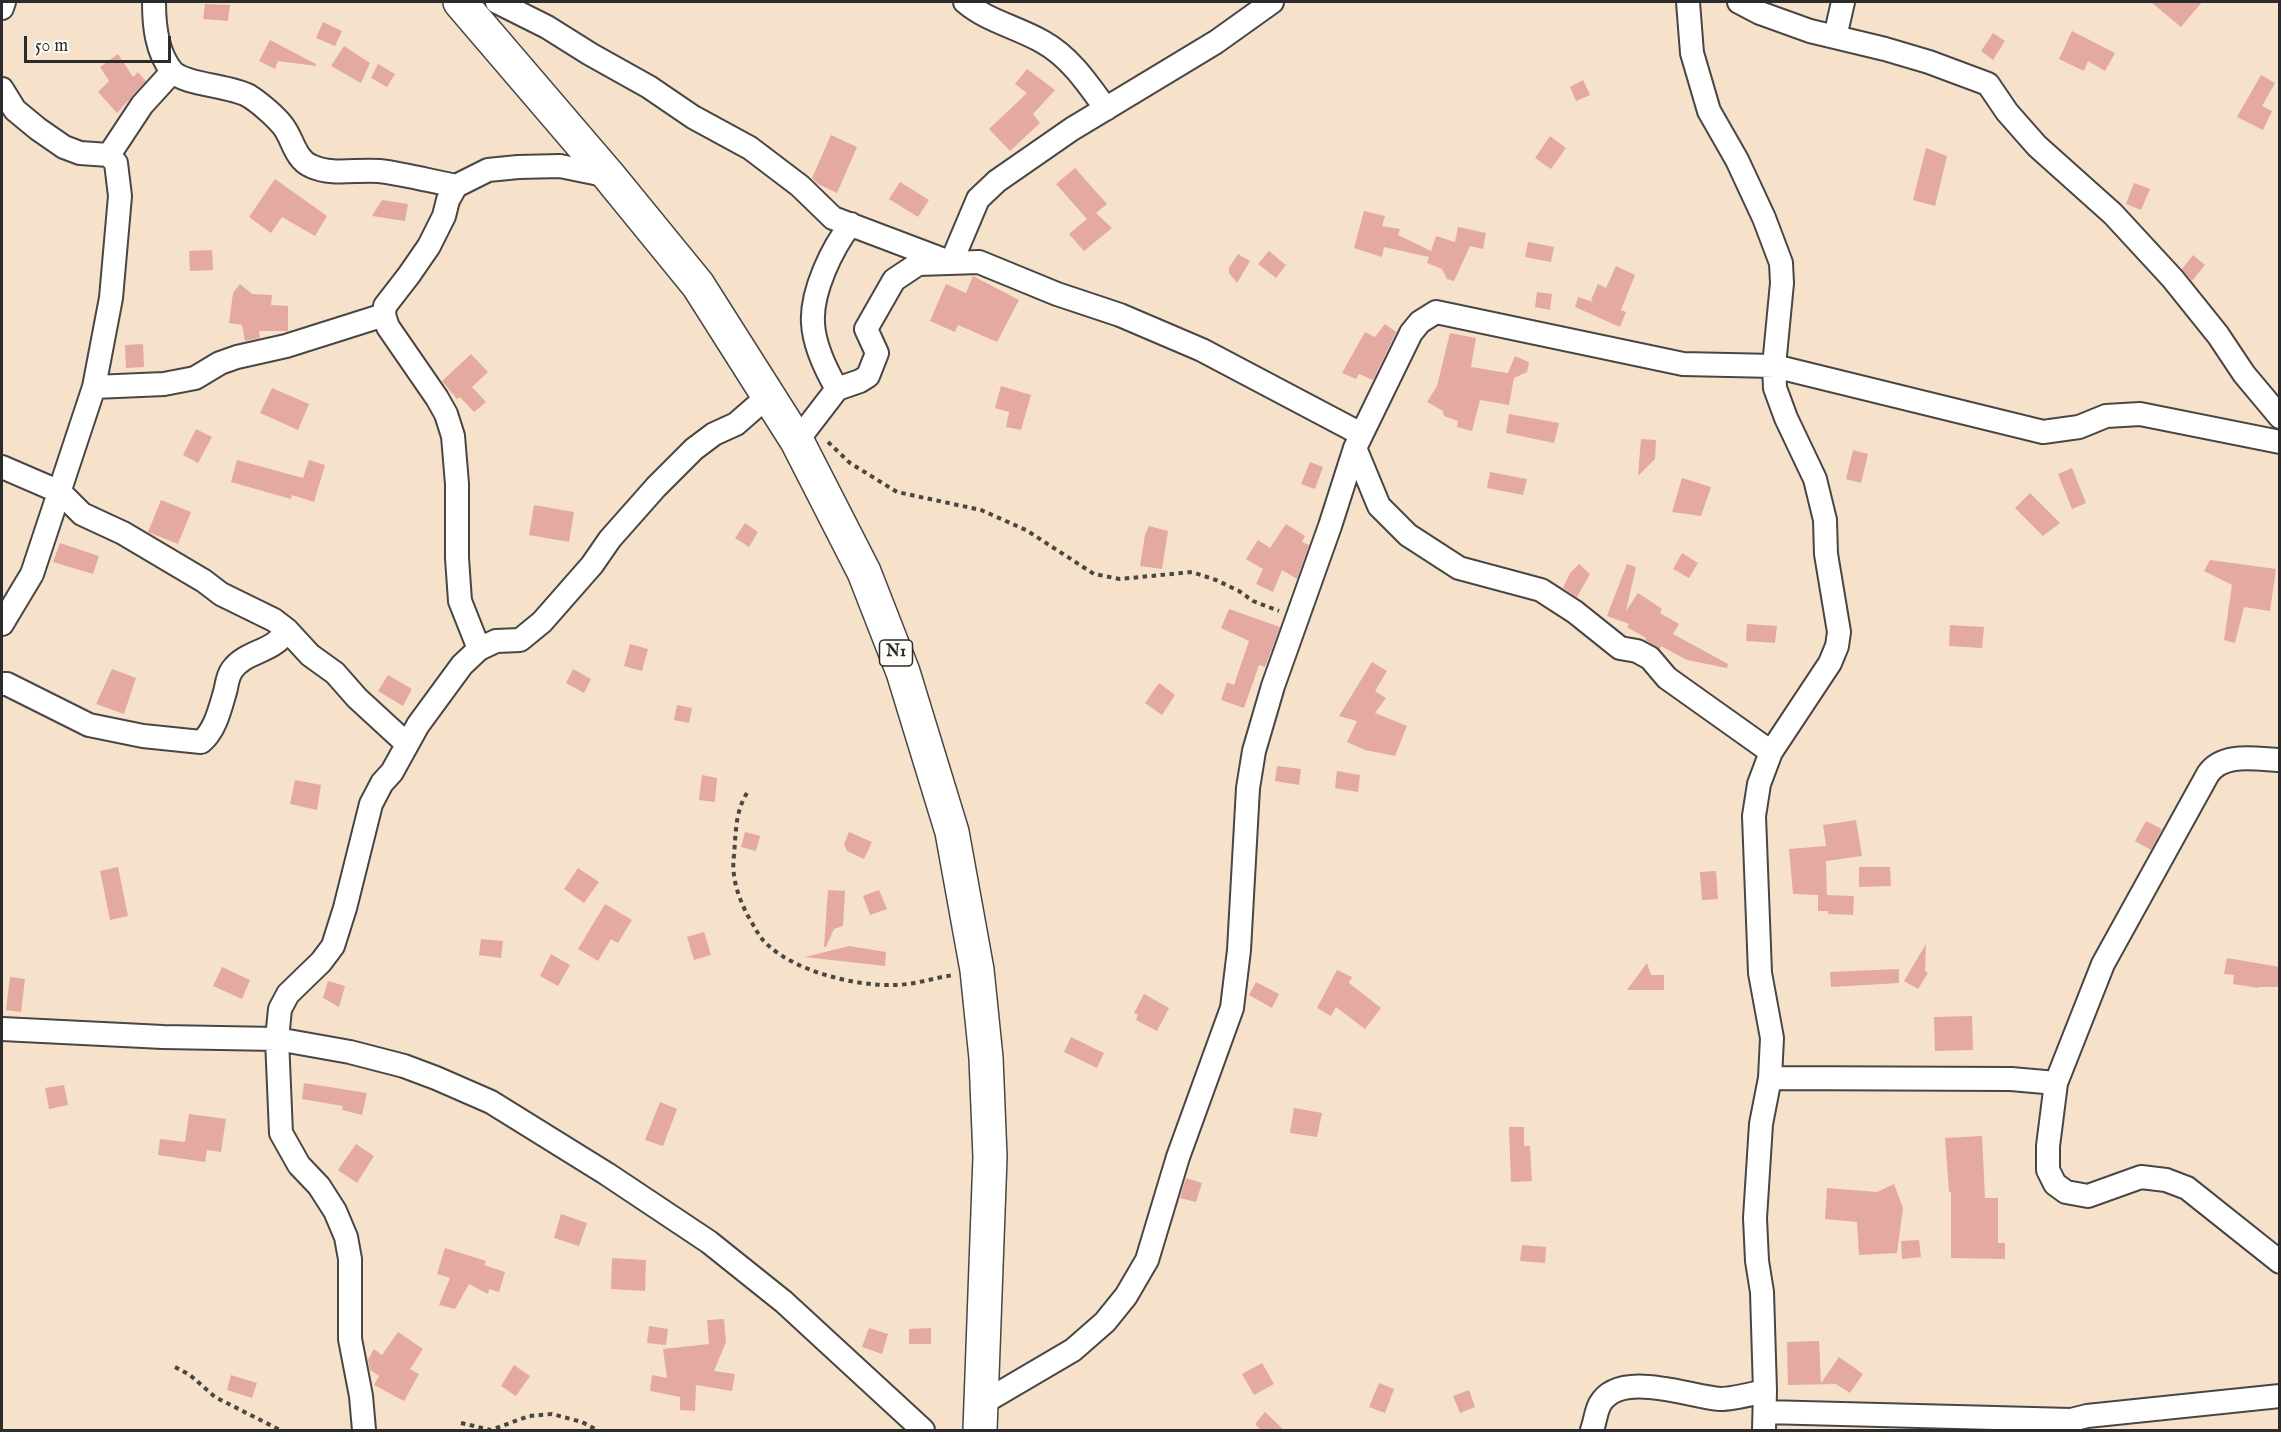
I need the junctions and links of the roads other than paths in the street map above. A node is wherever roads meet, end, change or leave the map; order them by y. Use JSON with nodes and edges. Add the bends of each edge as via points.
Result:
{"nodes":[{"id":1,"x":4,"y":2,"type":"edge"},
{"id":2,"x":154,"y":2,"type":"edge"},
{"id":3,"x":460,"y":2,"type":"edge"},
{"id":4,"x":497,"y":2,"type":"edge"},
{"id":5,"x":965,"y":2,"type":"edge"},
{"id":6,"x":1688,"y":2,"type":"edge"},
{"id":7,"x":1739,"y":2,"type":"edge"},
{"id":8,"x":1843,"y":2,"type":"edge"},
{"id":9,"x":1257,"y":6,"type":"edge"},
{"id":10,"x":2,"y":8,"type":"edge"},
{"id":11,"x":1835,"y":37,"type":"junction"},
{"id":12,"x":172,"y":72,"type":"junction"},
{"id":13,"x":2,"y":89,"type":"edge"},
{"id":14,"x":1106,"y":109,"type":"junction"},
{"id":15,"x":109,"y":155,"type":"junction"},
{"id":16,"x":609,"y":177,"type":"junction"},
{"id":17,"x":456,"y":186,"type":"junction"},
{"id":18,"x":851,"y":224,"type":"junction"},
{"id":19,"x":951,"y":263,"type":"junction"},
{"id":20,"x":384,"y":315,"type":"junction"},
{"id":21,"x":1774,"y":366,"type":"junction"},
{"id":22,"x":94,"y":387,"type":"junction"},
{"id":23,"x":837,"y":388,"type":"junction"},
{"id":24,"x":768,"y":396,"type":"junction"},
{"id":25,"x":2280,"y":417,"type":"edge"},
{"id":26,"x":804,"y":432,"type":"junction"},
{"id":27,"x":1358,"y":441,"type":"junction"},
{"id":28,"x":2280,"y":442,"type":"edge"},
{"id":29,"x":2,"y":467,"type":"edge"},
{"id":30,"x":60,"y":492,"type":"junction"},
{"id":31,"x":2,"y":624,"type":"edge"},
{"id":32,"x":287,"y":630,"type":"junction"},
{"id":33,"x":478,"y":649,"type":"junction"},
{"id":34,"x":2,"y":684,"type":"edge"},
{"id":35,"x":407,"y":744,"type":"junction"},
{"id":36,"x":1771,"y":752,"type":"junction"},
{"id":37,"x":2280,"y":760,"type":"edge"},
{"id":38,"x":2,"y":1029,"type":"edge"},
{"id":39,"x":277,"y":1039,"type":"junction"},
{"id":40,"x":1770,"y":1078,"type":"junction"},
{"id":41,"x":2056,"y":1083,"type":"junction"},
{"id":42,"x":2280,"y":1262,"type":"edge"},
{"id":43,"x":2280,"y":1396,"type":"edge"},
{"id":44,"x":1765,"y":1411,"type":"edge"},
{"id":45,"x":980,"y":1417,"type":"edge"},
{"id":46,"x":2071,"y":1425,"type":"edge"},
{"id":47,"x":364,"y":1431,"type":"edge"},
{"id":48,"x":923,"y":1431,"type":"edge"},
{"id":49,"x":1592,"y":1431,"type":"edge"}],
"edges":[{"from":1,"to":10,"type":"street"},
{"from":2,"to":12,"type":"street","via":[[158,41]]},
{"from":3,"to":16,"type":"highway","number":"N1"},
{"from":4,"to":18,"type":"street","via":[[548,27],[750,148],[800,186],[833,218]]},
{"from":5,"to":14,"type":"street","via":[[1044,43],[1078,71]]},
{"from":6,"to":21,"type":"street","via":[[1692,53],[1709,111],[1737,160],[1781,263]]},
{"from":7,"to":11,"type":"street","via":[[1810,32]]},
{"from":8,"to":11,"type":"street"},
{"from":9,"to":14,"type":"street","via":[[1216,42]]},
{"from":11,"to":25,"type":"street","via":[[1929,62],[1988,84],[2037,146],[2113,214],[2173,279]]},
{"from":12,"to":15,"type":"street","via":[[142,105]]},
{"from":12,"to":17,"type":"street","via":[[248,96],[283,126],[296,152],[310,166],[336,171],[379,171]]},
{"from":13,"to":15,"type":"street","via":[[15,110],[64,147],[80,153]]},
{"from":14,"to":19,"type":"street","via":[[997,181],[978,199]]},
{"from":15,"to":22,"type":"street","via":[[116,163],[120,196],[111,298]]},
{"from":16,"to":17,"type":"street","via":[[560,166],[519,167],[488,170]]},
{"from":16,"to":24,"type":"highway","number":"N1","via":[[698,285]]},
{"from":17,"to":20,"type":"street","via":[[429,246],[385,306]]},
{"from":18,"to":19,"type":"street"},
{"from":18,"to":23,"type":"street","via":[[838,241],[822,278],[812,320]]},
{"from":19,"to":23,"type":"street","via":[[918,264],[894,280],[866,329],[877,353],[868,376]]},
{"from":19,"to":27,"type":"street","via":[[979,262],[1202,350]]},
{"from":20,"to":22,"type":"street","via":[[237,357],[195,378],[164,384]]},
{"from":20,"to":33,"type":"street","via":[[446,414],[453,436],[460,601]]},
{"from":21,"to":27,"type":"street","via":[[1683,364],[1436,312],[1411,333]]},
{"from":21,"to":28,"type":"street","via":[[2043,432],[2079,427],[2106,416],[2140,414]]},
{"from":21,"to":36,"type":"street","via":[[1775,388],[1815,479],[1825,519],[1826,554],[1839,632],[1830,663]]},
{"from":22,"to":30,"type":"street"},
{"from":23,"to":26,"type":"street"},
{"from":24,"to":26,"type":"highway","number":"N1"},
{"from":24,"to":33,"type":"street","via":[[736,424],[694,449],[633,512],[536,628],[520,640],[496,641]]},
{"from":26,"to":45,"type":"highway","number":"N1","via":[[903,672],[952,832],[977,970],[990,1157]]},
{"from":27,"to":36,"type":"street","via":[[1379,506],[1408,535],[1459,568],[1541,590],[1620,648],[1650,658],[1667,678]]},
{"from":27,"to":45,"type":"street","via":[[1254,751],[1232,1008],[1178,1157],[1148,1260],[1106,1322]]},
{"from":29,"to":30,"type":"street"},
{"from":30,"to":31,"type":"street","via":[[32,574]]},
{"from":30,"to":32,"type":"street","via":[[82,514],[123,532]]},
{"from":32,"to":34,"type":"street","via":[[273,646],[235,665],[208,737],[201,742],[96,728]]},
{"from":32,"to":35,"type":"street"},
{"from":33,"to":35,"type":"street","via":[[427,711]]},
{"from":35,"to":39,"type":"street","via":[[370,804],[333,946],[288,994],[280,1009]]},
{"from":36,"to":40,"type":"street","via":[[1759,784],[1754,816],[1760,973],[1772,1038]]},
{"from":37,"to":41,"type":"street","via":[[2223,760],[2214,765],[2103,964]]},
{"from":38,"to":39,"type":"street"},
{"from":39,"to":47,"type":"street","via":[[282,1133],[299,1165],[335,1211],[346,1237],[351,1339]]},
{"from":39,"to":48,"type":"street","via":[[404,1066],[491,1102],[709,1242],[784,1302]]},
{"from":40,"to":41,"type":"street","via":[[2011,1079]]},
{"from":40,"to":44,"type":"street","via":[[1761,1124],[1755,1218],[1762,1292]]},
{"from":41,"to":42,"type":"street","via":[[2048,1146],[2048,1170],[2055,1184],[2066,1192],[2088,1196],[2141,1177],[2166,1180],[2187,1188]]},
{"from":43,"to":46,"type":"street","via":[[2087,1416]]},
{"from":44,"to":46,"type":"street"},
{"from":44,"to":49,"type":"street","via":[[1648,1386],[1622,1389],[1609,1394],[1600,1404]]}]}
